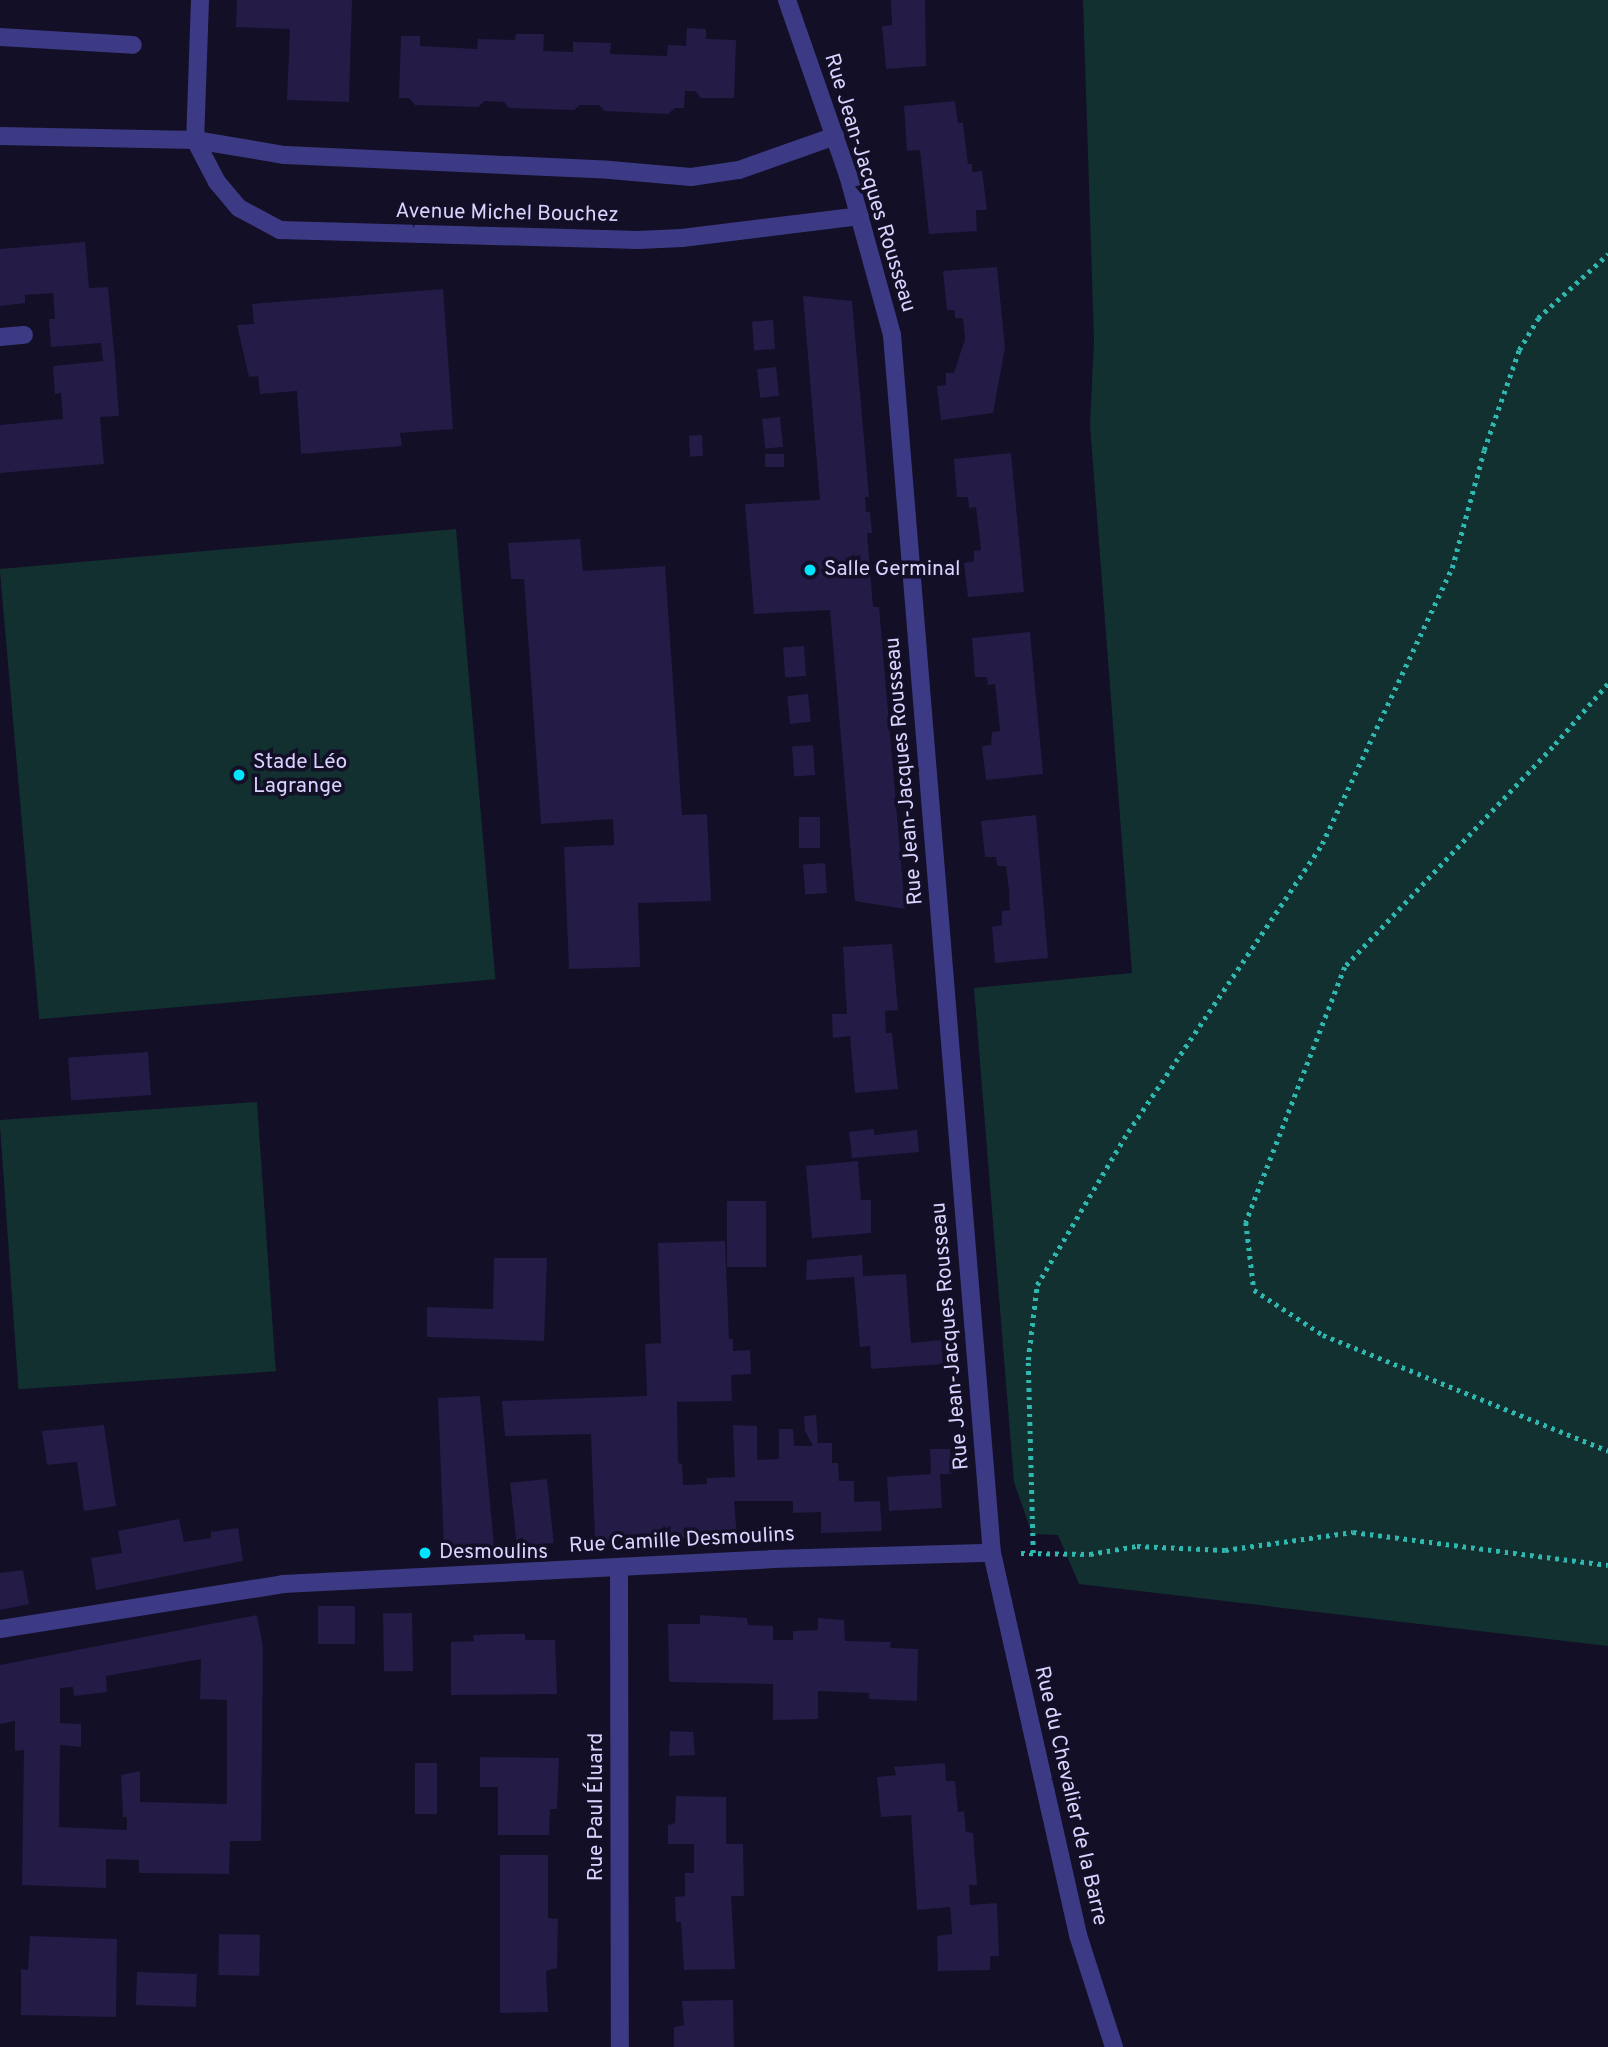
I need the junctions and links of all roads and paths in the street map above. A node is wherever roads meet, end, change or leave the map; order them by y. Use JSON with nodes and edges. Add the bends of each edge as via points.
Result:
{"nodes":[{"id":1,"x":200,"y":0,"type":"edge"},
{"id":2,"x":787,"y":0,"type":"edge"},
{"id":3,"x":0,"y":37,"type":"edge"},
{"id":4,"x":133,"y":45,"type":"dead end"},
{"id":5,"x":0,"y":136,"type":"edge"},
{"id":6,"x":835,"y":136,"type":"junction"},
{"id":7,"x":195,"y":140,"type":"junction"},
{"id":8,"x":860,"y":216,"type":"junction"},
{"id":9,"x":1608,"y":254,"type":"edge"},
{"id":10,"x":24,"y":335,"type":"dead end"},
{"id":11,"x":0,"y":337,"type":"edge"},
{"id":12,"x":1608,"y":684,"type":"edge"},
{"id":13,"x":1608,"y":1451,"type":"edge"},
{"id":14,"x":992,"y":1553,"type":"junction"},
{"id":15,"x":1608,"y":1565,"type":"edge"},
{"id":16,"x":619,"y":1567,"type":"junction"},
{"id":17,"x":0,"y":1629,"type":"edge"},
{"id":18,"x":620,"y":2047,"type":"edge"},
{"id":19,"x":1114,"y":2047,"type":"edge"}],
"edges":[{"from":1,"to":7,"type":"street"},
{"from":2,"to":6,"type":"street","name":"Rue Jean-Jacques Rousseau"},
{"from":3,"to":4,"type":"street"},
{"from":5,"to":7,"type":"street"},
{"from":6,"to":7,"type":"street","via":[[739,170],[691,177],[285,156]]},
{"from":6,"to":8,"type":"street","name":"Rue Jean-Jacques Rousseau"},
{"from":7,"to":8,"type":"street","name":"Avenue Michel Bouchez","via":[[217,182],[239,208],[280,230],[638,240]]},
{"from":8,"to":14,"type":"street","name":"Rue Jean-Jacques Rousseau","via":[[892,335]]},
{"from":9,"to":15,"type":"path","via":[[1538,318],[1519,350],[1452,568],[1322,845],[1128,1132],[1037,1285],[1028,1360],[1033,1553],[1090,1554],[1137,1546],[1225,1550],[1353,1532]]},
{"from":10,"to":11,"type":"street"},
{"from":12,"to":13,"type":"path","via":[[1345,967],[1246,1222],[1254,1290],[1323,1335]]},
{"from":14,"to":16,"type":"street","name":"Rue Camille Desmoulins"},
{"from":14,"to":19,"type":"street","name":"Rue du Chevalier de la Barre","via":[[1078,1935]]},
{"from":16,"to":17,"type":"street","name":"Rue Camille Desmoulins","via":[[283,1584]]},
{"from":16,"to":18,"type":"street","name":"Rue Paul Éluard"}]}
